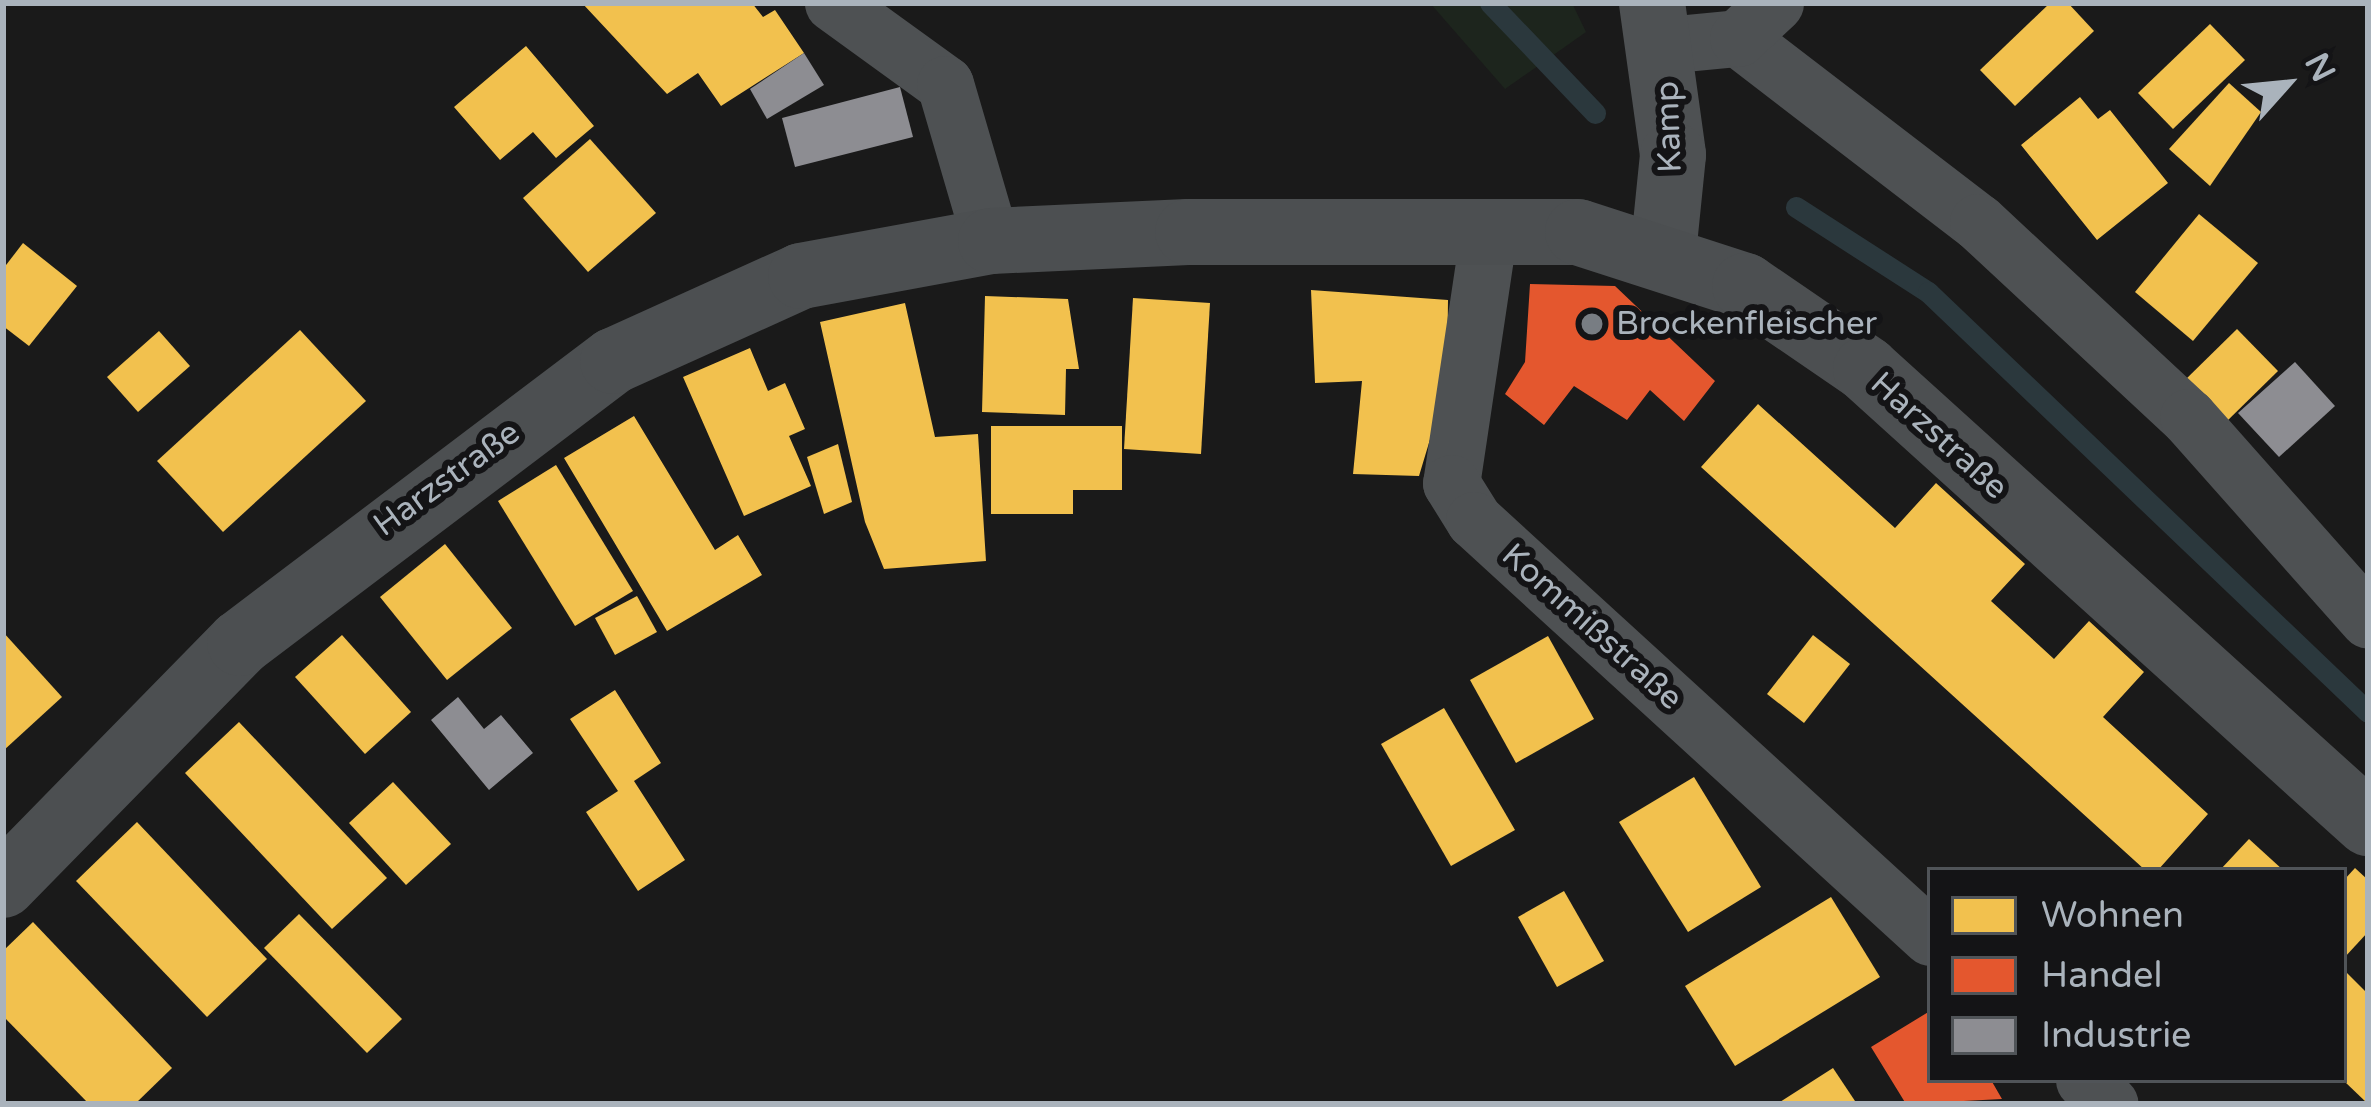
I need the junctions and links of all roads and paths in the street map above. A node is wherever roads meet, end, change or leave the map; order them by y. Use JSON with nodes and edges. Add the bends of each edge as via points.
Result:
{"nodes":[{"id":1,"x":833,"y":3,"type":"edge"},
{"id":2,"x":1757,"y":21,"type":"edge"},
{"id":3,"x":1659,"y":24,"type":"edge"},
{"id":4,"x":1489,"y":230,"type":"junction"},
{"id":5,"x":991,"y":241,"type":"junction"},
{"id":6,"x":1663,"y":254,"type":"junction"},
{"id":7,"x":2368,"y":620,"type":"edge"},
{"id":8,"x":2368,"y":823,"type":"edge"},
{"id":9,"x":3,"y":885,"type":"edge"},
{"id":10,"x":1927,"y":934,"type":"edge"},
{"id":11,"x":2087,"y":1083,"type":"edge"},
{"id":12,"x":2110,"y":1104,"type":"edge"}],
"edges":[{"from":1,"to":5,"type":"street","via":[[945,84]]},
{"from":2,"to":3,"type":"street"},
{"from":2,"to":7,"type":"street","via":[[2188,417]]},
{"from":3,"to":6,"type":"street","name":"Kamp","via":[[1673,155]]},
{"from":4,"to":5,"type":"main road","name":"Harzstraße"},
{"from":4,"to":6,"type":"main road","name":"Harzstraße","via":[[1578,232]]},
{"from":4,"to":10,"type":"street","name":"Kommißstraße","via":[[1451,483],[1474,520]]},
{"from":5,"to":9,"type":"main road","name":"Harzstraße","via":[[801,276],[614,361],[240,643]]},
{"from":6,"to":8,"type":"main road","name":"Harzstraße","via":[[1745,286],[1866,369]]},
{"from":11,"to":12,"type":"street"}]}
